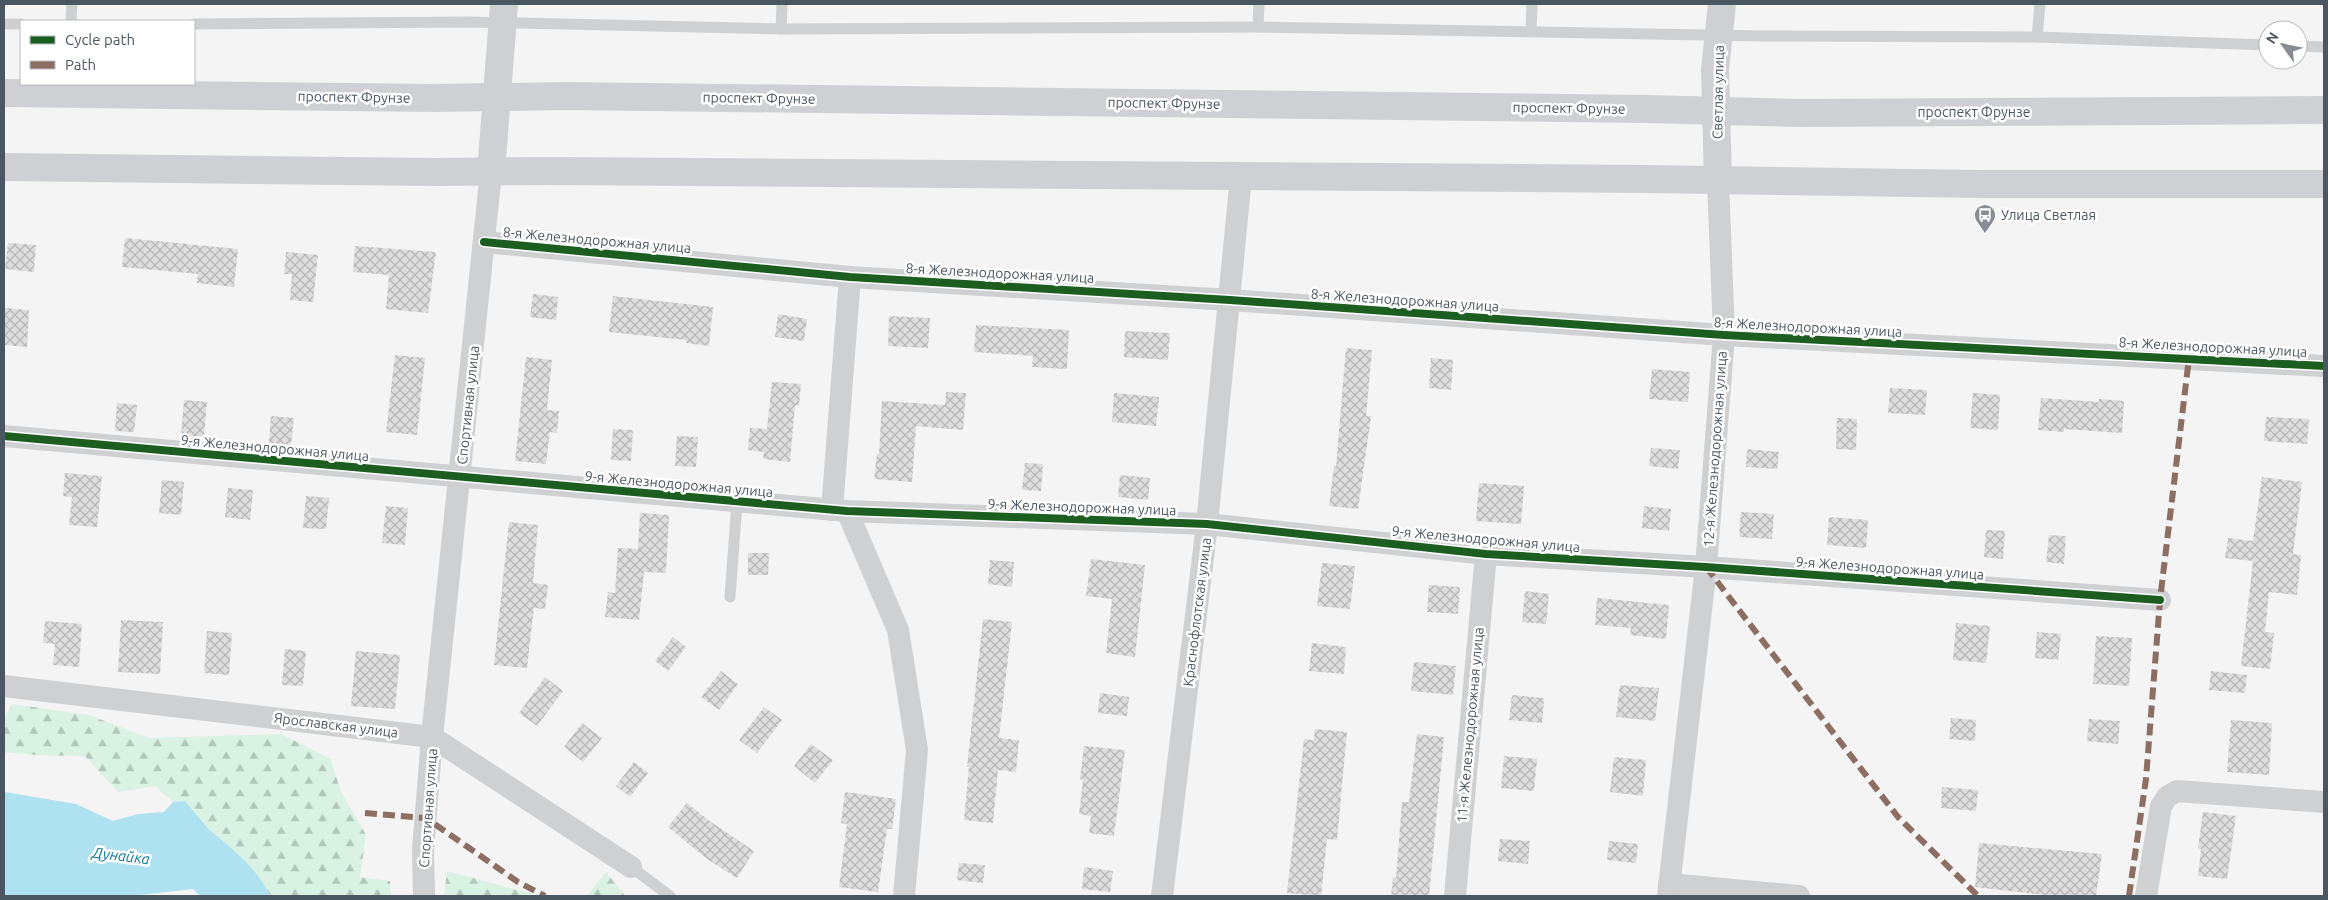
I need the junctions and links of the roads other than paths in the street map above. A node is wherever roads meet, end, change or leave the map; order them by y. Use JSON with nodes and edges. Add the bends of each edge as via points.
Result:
{"nodes":[{"id":1,"x":72,"y":4,"type":"edge"},
{"id":2,"x":782,"y":4,"type":"edge"},
{"id":3,"x":1259,"y":4,"type":"edge"},
{"id":4,"x":1532,"y":4,"type":"edge"},
{"id":5,"x":1722,"y":4,"type":"edge"},
{"id":6,"x":2040,"y":4,"type":"edge"},
{"id":7,"x":504,"y":13,"type":"edge"},
{"id":8,"x":71,"y":20,"type":"edge"},
{"id":9,"x":4,"y":24,"type":"edge"},
{"id":10,"x":20,"y":24,"type":"edge"},
{"id":11,"x":195,"y":24,"type":"edge"},
{"id":12,"x":1258,"y":27,"type":"junction"},
{"id":13,"x":781,"y":29,"type":"junction"},
{"id":14,"x":1531,"y":31,"type":"junction"},
{"id":15,"x":1719,"y":34,"type":"junction"},
{"id":16,"x":2038,"y":37,"type":"junction"},
{"id":17,"x":2258,"y":45,"type":"edge"},
{"id":18,"x":2308,"y":46,"type":"edge"},
{"id":19,"x":2324,"y":47,"type":"edge"},
{"id":20,"x":4,"y":93,"type":"edge"},
{"id":21,"x":498,"y":97,"type":"junction"},
{"id":22,"x":2324,"y":110,"type":"edge"},
{"id":23,"x":1716,"y":111,"type":"junction"},
{"id":24,"x":4,"y":167,"type":"edge"},
{"id":25,"x":491,"y":172,"type":"junction"},
{"id":26,"x":1241,"y":177,"type":"junction"},
{"id":27,"x":1718,"y":180,"type":"junction"},
{"id":28,"x":2324,"y":184,"type":"edge"},
{"id":29,"x":484,"y":242,"type":"junction"},
{"id":30,"x":850,"y":277,"type":"junction"},
{"id":31,"x":1230,"y":300,"type":"junction"},
{"id":32,"x":1724,"y":335,"type":"junction"},
{"id":33,"x":2324,"y":366,"type":"edge"},
{"id":34,"x":4,"y":436,"type":"edge"},
{"id":35,"x":460,"y":478,"type":"junction"},
{"id":36,"x":737,"y":502,"type":"junction"},
{"id":37,"x":840,"y":510,"type":"junction"},
{"id":38,"x":1207,"y":524,"type":"junction"},
{"id":39,"x":1486,"y":554,"type":"junction"},
{"id":40,"x":1706,"y":567,"type":"junction"},
{"id":41,"x":730,"y":597,"type":"dead end"},
{"id":42,"x":2160,"y":600,"type":"dead end"},
{"id":43,"x":4,"y":686,"type":"edge"},
{"id":44,"x":432,"y":737,"type":"junction"},
{"id":45,"x":2324,"y":802,"type":"edge"},
{"id":46,"x":631,"y":867,"type":"joint"},
{"id":47,"x":1668,"y":890,"type":"edge"},
{"id":48,"x":424,"y":896,"type":"edge"},
{"id":49,"x":670,"y":896,"type":"edge"},
{"id":50,"x":904,"y":896,"type":"edge"},
{"id":51,"x":1162,"y":896,"type":"edge"},
{"id":52,"x":1455,"y":896,"type":"edge"},
{"id":53,"x":1799,"y":896,"type":"edge"},
{"id":54,"x":2146,"y":896,"type":"edge"}],
"edges":[{"from":1,"to":8,"type":"lane"},
{"from":2,"to":13,"type":"lane"},
{"from":3,"to":12,"type":"lane"},
{"from":4,"to":14,"type":"lane"},
{"from":5,"to":15,"type":"main road","name":"Светлая улица"},
{"from":6,"to":16,"type":"lane"},
{"from":7,"to":11,"type":"lane"},
{"from":7,"to":13,"type":"lane"},
{"from":7,"to":21,"type":"main road","name":"Спортивная улица"},
{"from":9,"to":10,"type":"lane"},
{"from":12,"to":13,"type":"lane"},
{"from":12,"to":14,"type":"lane"},
{"from":14,"to":15,"type":"lane"},
{"from":15,"to":16,"type":"lane"},
{"from":15,"to":23,"type":"main road","name":"Светлая улица","via":[[1715,70]]},
{"from":16,"to":17,"type":"lane"},
{"from":18,"to":19,"type":"lane"},
{"from":20,"to":21,"type":"main road","name":"проспект Фрунзе"},
{"from":21,"to":23,"type":"main road","name":"проспект Фрунзе"},
{"from":21,"to":25,"type":"main road","name":"Спортивная улица"},
{"from":22,"to":23,"type":"main road","name":"проспект Фрунзе"},
{"from":23,"to":27,"type":"main road","name":"Светлая улица"},
{"from":24,"to":25,"type":"main road"},
{"from":25,"to":26,"type":"main road"},
{"from":25,"to":29,"type":"street","name":"Спортивная улица"},
{"from":26,"to":27,"type":"main road"},
{"from":26,"to":31,"type":"street","name":"Краснофлотская улица"},
{"from":27,"to":28,"type":"main road"},
{"from":27,"to":32,"type":"street","name":"12-я Железнодорожная улица"},
{"from":29,"to":30,"type":"street","name":"8-я Железнодорожная улица"},
{"from":29,"to":35,"type":"street","name":"Спортивная улица"},
{"from":30,"to":31,"type":"street","name":"8-я Железнодорожная улица"},
{"from":30,"to":37,"type":"street"},
{"from":31,"to":32,"type":"street","name":"8-я Железнодорожная улица"},
{"from":31,"to":38,"type":"street","name":"Краснофлотская улица"},
{"from":32,"to":33,"type":"street","name":"8-я Железнодорожная улица"},
{"from":32,"to":40,"type":"street","name":"12-я Железнодорожная улица"},
{"from":34,"to":35,"type":"street","name":"9-я Железнодорожная улица"},
{"from":35,"to":36,"type":"street","name":"9-я Железнодорожная улица"},
{"from":35,"to":44,"type":"street","name":"Спортивная улица"},
{"from":36,"to":37,"type":"street","name":"9-я Железнодорожная улица"},
{"from":36,"to":41,"type":"lane"},
{"from":37,"to":38,"type":"street","name":"9-я Железнодорожная улица"},
{"from":37,"to":50,"type":"street","via":[[898,630],[917,750]]},
{"from":38,"to":39,"type":"street","name":"9-я Железнодорожная улица"},
{"from":38,"to":51,"type":"street","name":"Краснофлотская улица"},
{"from":39,"to":40,"type":"street","name":"9-я Железнодорожная улица"},
{"from":39,"to":52,"type":"street","name":"11-я Железнодорожная улица"},
{"from":40,"to":42,"type":"street","name":"9-я Железнодорожная улица"},
{"from":40,"to":47,"type":"street","name":"12-я Железнодорожная улица"},
{"from":43,"to":44,"type":"street","name":"Ярославская улица"},
{"from":44,"to":46,"type":"street","name":"Ярославская улица"},
{"from":44,"to":48,"type":"street","name":"Спортивная улица","via":[[423,850]]},
{"from":45,"to":54,"type":"street","via":[[2177,791],[2161,806]]},
{"from":46,"to":49,"type":"lane"},
{"from":47,"to":53,"type":"street"}]}
